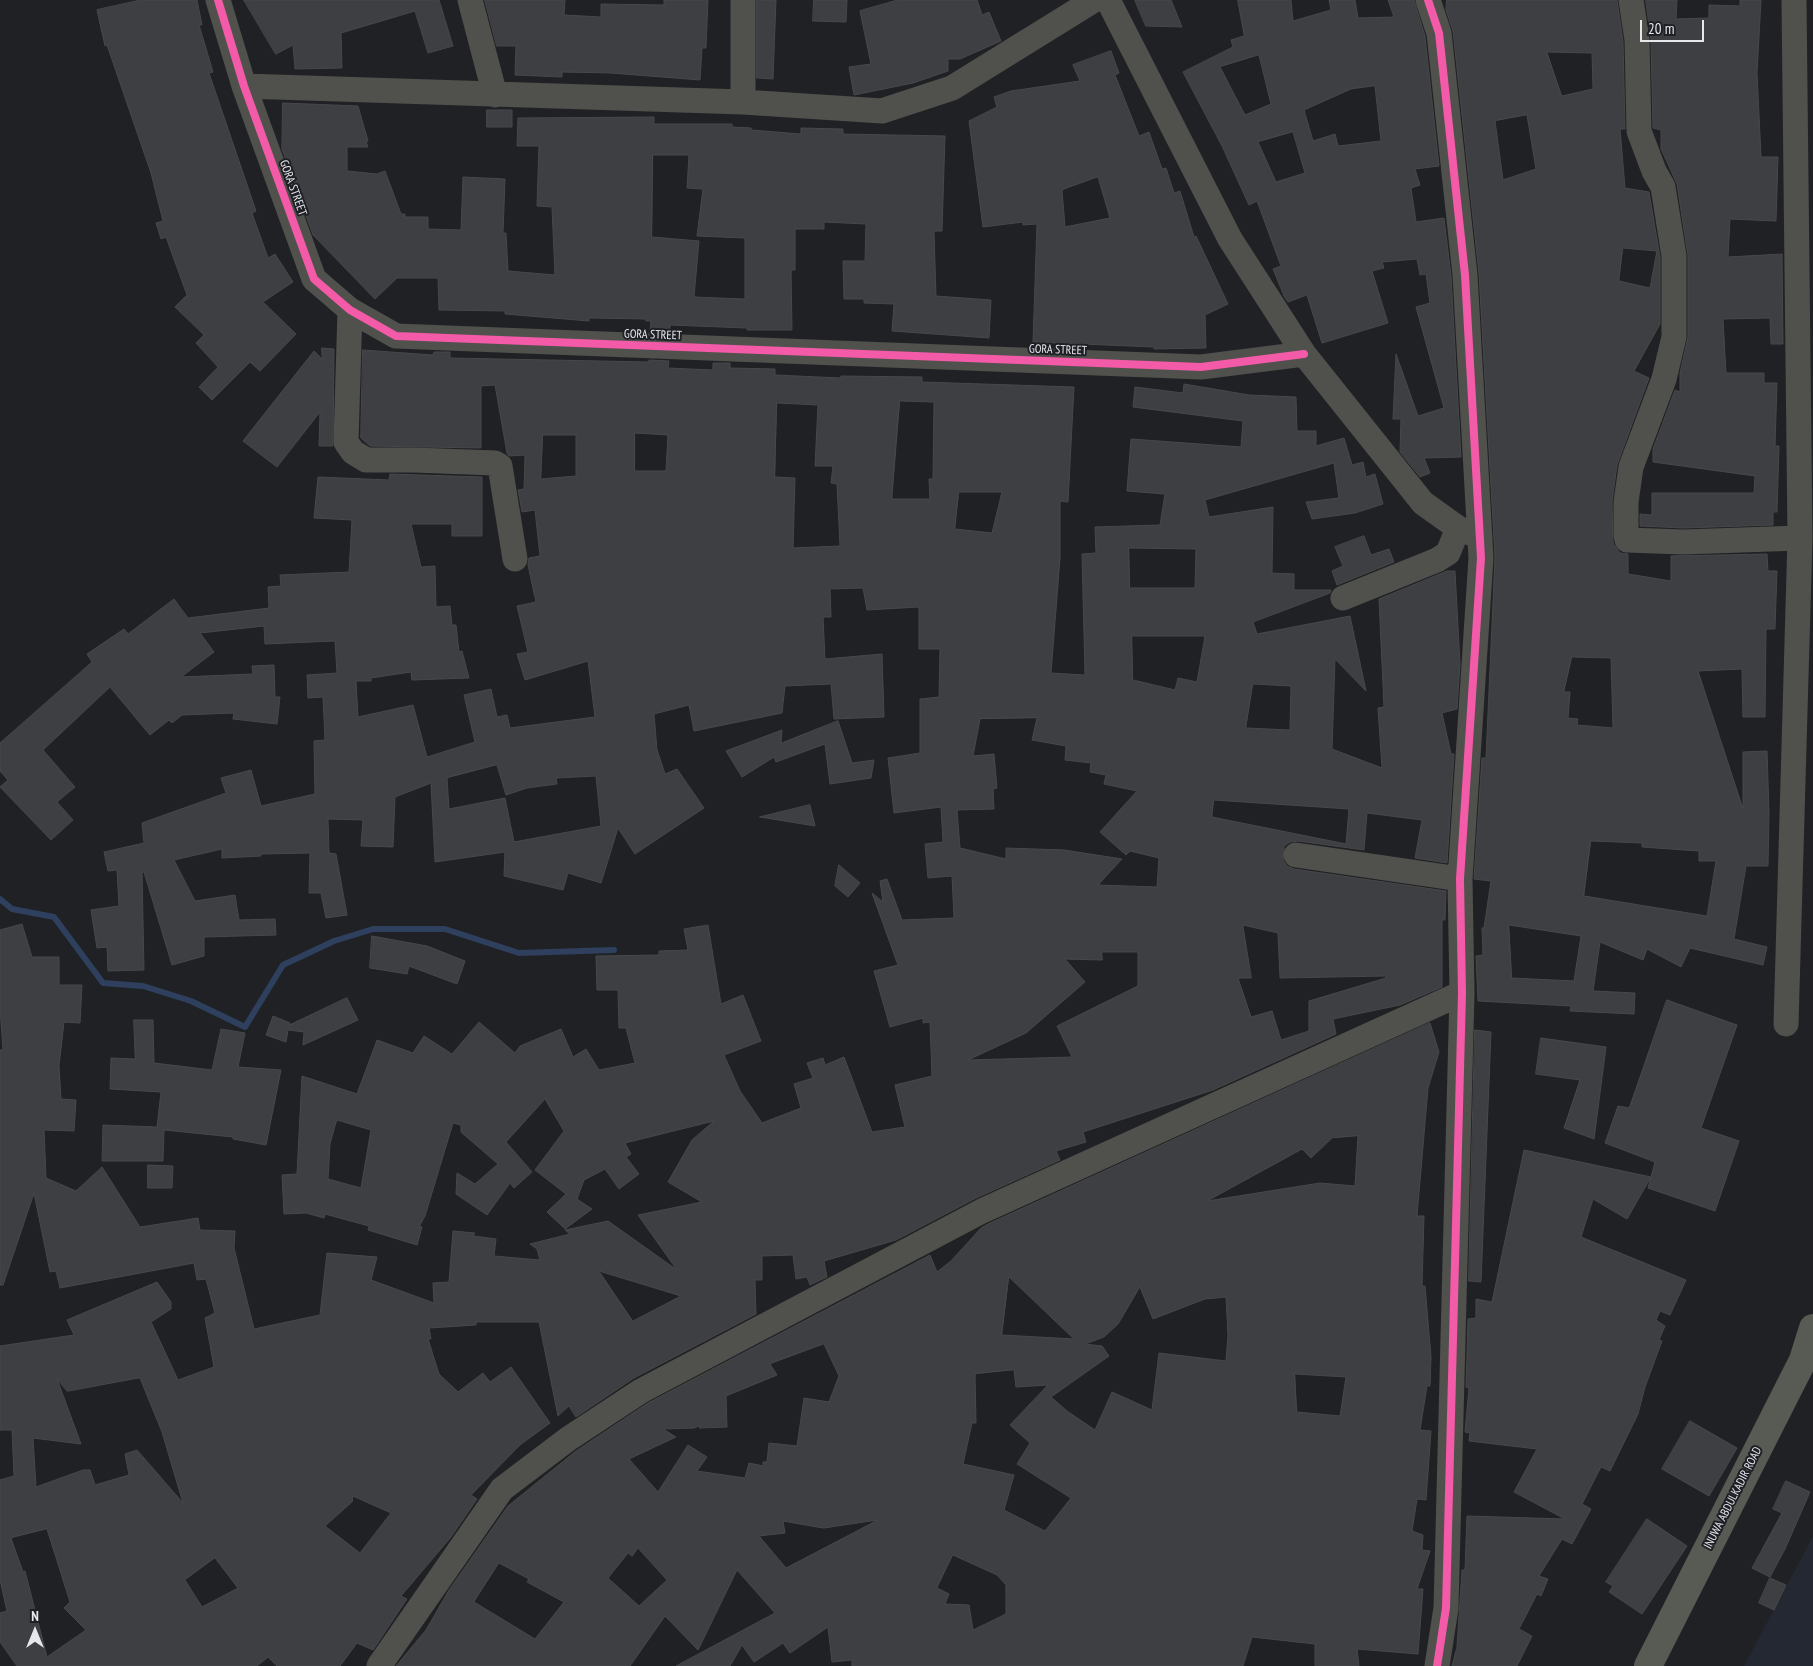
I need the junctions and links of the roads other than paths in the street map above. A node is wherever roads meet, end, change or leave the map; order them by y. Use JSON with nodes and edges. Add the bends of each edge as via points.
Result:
{"nodes":[{"id":1,"x":218,"y":0,"type":"edge"},
{"id":2,"x":470,"y":0,"type":"edge"},
{"id":3,"x":743,"y":0,"type":"edge"},
{"id":4,"x":1094,"y":0,"type":"edge"},
{"id":5,"x":1108,"y":0,"type":"edge"},
{"id":6,"x":1428,"y":0,"type":"edge"},
{"id":7,"x":1631,"y":0,"type":"edge"},
{"id":8,"x":1794,"y":0,"type":"edge"},
{"id":9,"x":244,"y":86,"type":"junction"},
{"id":10,"x":494,"y":95,"type":"junction"},
{"id":11,"x":743,"y":102,"type":"junction"},
{"id":12,"x":350,"y":310,"type":"junction"},
{"id":13,"x":1304,"y":354,"type":"junction"},
{"id":14,"x":1469,"y":533,"type":"junction"},
{"id":15,"x":1800,"y":538,"type":"junction"},
{"id":16,"x":515,"y":559,"type":"dead end"},
{"id":17,"x":1343,"y":598,"type":"dead end"},
{"id":18,"x":1296,"y":855,"type":"dead end"},
{"id":19,"x":1460,"y":880,"type":"junction"},
{"id":20,"x":1462,"y":993,"type":"junction"},
{"id":21,"x":1786,"y":1024,"type":"dead end"},
{"id":22,"x":1813,"y":1328,"type":"edge"},
{"id":23,"x":379,"y":1666,"type":"edge"},
{"id":24,"x":1437,"y":1666,"type":"edge"},
{"id":25,"x":1648,"y":1666,"type":"edge"}],
"edges":[{"from":1,"to":9,"type":"street","name":"GORA STREET"},
{"from":2,"to":10,"type":"street"},
{"from":3,"to":11,"type":"street"},
{"from":4,"to":11,"type":"street","via":[[952,88],[882,111]]},
{"from":5,"to":13,"type":"street","via":[[1230,239]]},
{"from":6,"to":14,"type":"street","via":[[1439,33],[1465,275]]},
{"from":7,"to":15,"type":"street","via":[[1637,40],[1639,131],[1663,187],[1674,256],[1674,337],[1664,379],[1631,467],[1626,502],[1627,540],[1682,542]]},
{"from":8,"to":15,"type":"street"},
{"from":9,"to":10,"type":"street"},
{"from":9,"to":12,"type":"street","name":"GORA STREET","via":[[314,279]]},
{"from":10,"to":11,"type":"street"},
{"from":12,"to":13,"type":"street","name":"GORA STREET","via":[[396,336],[1201,367]]},
{"from":12,"to":16,"type":"street","via":[[346,442],[353,452],[366,460],[423,460],[500,466]]},
{"from":13,"to":14,"type":"street","via":[[1423,504]]},
{"from":14,"to":17,"type":"street","via":[[1437,560]]},
{"from":14,"to":19,"type":"street","via":[[1481,558]]},
{"from":15,"to":21,"type":"street"},
{"from":18,"to":19,"type":"street"},
{"from":19,"to":20,"type":"street"},
{"from":20,"to":23,"type":"street","via":[[982,1210],[641,1391],[502,1488]]},
{"from":20,"to":24,"type":"street","via":[[1446,1608]]},
{"from":22,"to":25,"type":"main road","name":"INUWA ABDULKADIR ROAD","via":[[1804,1360]]}]}
